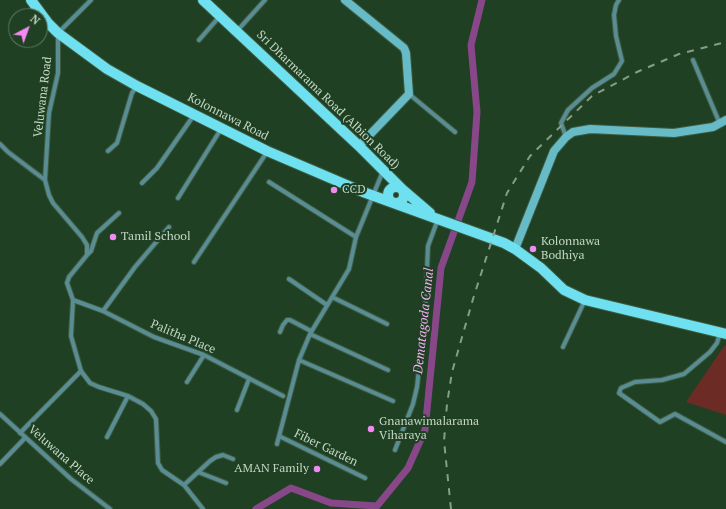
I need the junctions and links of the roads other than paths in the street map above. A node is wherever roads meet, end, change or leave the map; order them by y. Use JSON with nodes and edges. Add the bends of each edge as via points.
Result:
{"nodes":[{"id":1,"x":31,"y":0,"type":"edge"},
{"id":2,"x":91,"y":0,"type":"edge"},
{"id":3,"x":203,"y":0,"type":"edge"},
{"id":4,"x":265,"y":0,"type":"edge"},
{"id":5,"x":346,"y":0,"type":"edge"},
{"id":6,"x":619,"y":0,"type":"edge"},
{"id":7,"x":220,"y":16,"type":"junction"},
{"id":8,"x":236,"y":31,"type":"junction"},
{"id":9,"x":58,"y":33,"type":"junction"},
{"id":10,"x":199,"y":40,"type":"dead end"},
{"id":11,"x":693,"y":60,"type":"dead end"},
{"id":12,"x":137,"y":86,"type":"junction"},
{"id":13,"x":409,"y":94,"type":"junction"},
{"id":14,"x":194,"y":115,"type":"junction"},
{"id":15,"x":723,"y":122,"type":"edge"},
{"id":16,"x":221,"y":128,"type":"junction"},
{"id":17,"x":455,"y":132,"type":"dead end"},
{"id":18,"x":566,"y":137,"type":"junction"},
{"id":19,"x":0,"y":144,"type":"edge"},
{"id":20,"x":359,"y":146,"type":"junction"},
{"id":21,"x":108,"y":151,"type":"dead end"},
{"id":22,"x":267,"y":152,"type":"junction"},
{"id":23,"x":384,"y":170,"type":"junction"},
{"id":24,"x":45,"y":180,"type":"junction"},
{"id":25,"x":269,"y":182,"type":"dead end"},
{"id":26,"x":142,"y":183,"type":"dead end"},
{"id":27,"x":402,"y":189,"type":"junction"},
{"id":28,"x":374,"y":196,"type":"junction"},
{"id":29,"x":178,"y":198,"type":"dead end"},
{"id":30,"x":393,"y":203,"type":"junction"},
{"id":31,"x":119,"y":213,"type":"dead end"},
{"id":32,"x":437,"y":218,"type":"junction"},
{"id":33,"x":169,"y":227,"type":"dead end"},
{"id":34,"x":356,"y":237,"type":"junction"},
{"id":35,"x":515,"y":249,"type":"junction"},
{"id":36,"x":87,"y":255,"type":"junction"},
{"id":37,"x":194,"y":262,"type":"dead end"},
{"id":38,"x":289,"y":279,"type":"dead end"},
{"id":39,"x":332,"y":297,"type":"junction"},
{"id":40,"x":73,"y":300,"type":"junction"},
{"id":41,"x":585,"y":300,"type":"junction"},
{"id":42,"x":327,"y":305,"type":"junction"},
{"id":43,"x":103,"y":311,"type":"junction"},
{"id":44,"x":387,"y":324,"type":"dead end"},
{"id":45,"x":280,"y":332,"type":"dead end"},
{"id":46,"x":311,"y":333,"type":"junction"},
{"id":47,"x":723,"y":334,"type":"edge"},
{"id":48,"x":562,"y":347,"type":"dead end"},
{"id":49,"x":204,"y":356,"type":"junction"},
{"id":50,"x":299,"y":360,"type":"junction"},
{"id":51,"x":388,"y":370,"type":"dead end"},
{"id":52,"x":81,"y":371,"type":"junction"},
{"id":53,"x":249,"y":379,"type":"junction"},
{"id":54,"x":187,"y":382,"type":"dead end"},
{"id":55,"x":128,"y":396,"type":"junction"},
{"id":56,"x":283,"y":396,"type":"dead end"},
{"id":57,"x":393,"y":401,"type":"dead end"},
{"id":58,"x":237,"y":410,"type":"dead end"},
{"id":59,"x":0,"y":414,"type":"edge"},
{"id":60,"x":20,"y":433,"type":"junction"},
{"id":61,"x":279,"y":436,"type":"junction"},
{"id":62,"x":107,"y":437,"type":"dead end"},
{"id":63,"x":25,"y":438,"type":"junction"},
{"id":64,"x":726,"y":442,"type":"edge"},
{"id":65,"x":277,"y":444,"type":"dead end"},
{"id":66,"x":395,"y":450,"type":"dead end"},
{"id":67,"x":233,"y":459,"type":"dead end"},
{"id":68,"x":0,"y":464,"type":"edge"},
{"id":69,"x":198,"y":472,"type":"junction"},
{"id":70,"x":365,"y":478,"type":"dead end"},
{"id":71,"x":226,"y":483,"type":"dead end"},
{"id":72,"x":184,"y":485,"type":"junction"},
{"id":73,"x":110,"y":509,"type":"edge"},
{"id":74,"x":203,"y":509,"type":"edge"}],
"edges":[{"from":1,"to":9,"type":"main road","name":"Kolonnawa Road"},
{"from":2,"to":9,"type":"street"},
{"from":3,"to":7,"type":"main road","name":"Sri Dharmarama Road (Albion Road)"},
{"from":4,"to":8,"type":"street"},
{"from":5,"to":13,"type":"street","via":[[404,48]]},
{"from":6,"to":18,"type":"street","via":[[614,15],[622,61],[614,74],[592,88],[568,110],[561,123]]},
{"from":7,"to":8,"type":"main road","name":"Sri Dharmarama Road (Albion Road)"},
{"from":7,"to":10,"type":"street"},
{"from":8,"to":20,"type":"main road","name":"Sri Dharmarama Road (Albion Road)"},
{"from":9,"to":12,"type":"main road","name":"Kolonnawa Road","via":[[107,69]]},
{"from":9,"to":24,"type":"street","name":"Veluwana Road","via":[[58,73],[49,113]]},
{"from":11,"to":15,"type":"street"},
{"from":12,"to":14,"type":"main road","name":"Kolonnawa Road"},
{"from":12,"to":21,"type":"street","via":[[132,94],[117,142]]},
{"from":13,"to":17,"type":"street"},
{"from":13,"to":20,"type":"street"},
{"from":14,"to":16,"type":"main road","name":"Kolonnawa Road"},
{"from":14,"to":26,"type":"street","via":[[157,168]]},
{"from":15,"to":18,"type":"street","via":[[674,133],[590,129],[573,132]]},
{"from":16,"to":22,"type":"main road","name":"Kolonnawa Road"},
{"from":16,"to":29,"type":"street"},
{"from":18,"to":35,"type":"street","via":[[554,151]]},
{"from":19,"to":24,"type":"street"},
{"from":20,"to":23,"type":"main road","name":"Sri Dharmarama Road (Albion Road)"},
{"from":22,"to":28,"type":"main road","name":"Kolonnawa Road"},
{"from":22,"to":37,"type":"street"},
{"from":23,"to":27,"type":"main road","name":"Sri Dharmarama Road (Albion Road)"},
{"from":23,"to":28,"type":"street"},
{"from":24,"to":36,"type":"street","name":"Veluwana Road","via":[[53,203],[87,245]]},
{"from":25,"to":34,"type":"street"},
{"from":27,"to":30,"type":"main road","via":[[394,187],[388,192],[388,197]]},
{"from":27,"to":32,"type":"main road","name":"Sri Dharmarama Road (Albion Road)"},
{"from":28,"to":30,"type":"main road","name":"Kolonnawa Road"},
{"from":28,"to":34,"type":"street"},
{"from":30,"to":32,"type":"main road","name":"Kolonnawa Road"},
{"from":31,"to":36,"type":"street","via":[[97,233]]},
{"from":32,"to":35,"type":"main road","name":"Kolonnawa Road"},
{"from":32,"to":66,"type":"street","via":[[428,246],[425,315],[417,387]]},
{"from":33,"to":43,"type":"street","via":[[135,267]]},
{"from":34,"to":39,"type":"street","via":[[349,269]]},
{"from":35,"to":41,"type":"main road","name":"Kolonnawa Road","via":[[541,268],[564,290]]},
{"from":36,"to":40,"type":"street","via":[[67,282]]},
{"from":38,"to":42,"type":"street"},
{"from":39,"to":42,"type":"street"},
{"from":39,"to":44,"type":"street"},
{"from":40,"to":43,"type":"street","name":"Palitha Place"},
{"from":40,"to":52,"type":"street","via":[[71,336]]},
{"from":41,"to":47,"type":"main road","name":"Kolonnawa Road"},
{"from":41,"to":48,"type":"street"},
{"from":42,"to":46,"type":"street"},
{"from":43,"to":49,"type":"street","name":"Palitha Place","via":[[154,337]]},
{"from":45,"to":46,"type":"street","via":[[287,320],[290,320]]},
{"from":46,"to":50,"type":"street"},
{"from":46,"to":51,"type":"street"},
{"from":47,"to":64,"type":"street","via":[[710,352],[684,374],[662,380],[635,382],[621,388],[619,393],[660,422],[674,414]]},
{"from":49,"to":53,"type":"street","name":"Palitha Place"},
{"from":49,"to":54,"type":"street"},
{"from":50,"to":57,"type":"street"},
{"from":50,"to":61,"type":"street"},
{"from":52,"to":55,"type":"street","via":[[90,383]]},
{"from":52,"to":60,"type":"street"},
{"from":53,"to":56,"type":"street","name":"Palitha Place"},
{"from":53,"to":58,"type":"street"},
{"from":55,"to":62,"type":"street"},
{"from":55,"to":72,"type":"street","via":[[144,404],[154,415],[158,463],[162,470]]},
{"from":59,"to":60,"type":"street","name":"Veluwana Place"},
{"from":60,"to":63,"type":"street","name":"Veluwana Place"},
{"from":61,"to":65,"type":"street"},
{"from":61,"to":70,"type":"street","name":"Fiber Garden"},
{"from":63,"to":68,"type":"street"},
{"from":63,"to":73,"type":"street","name":"Veluwana Place"},
{"from":67,"to":69,"type":"street","via":[[223,455],[216,457]]},
{"from":69,"to":71,"type":"street"},
{"from":69,"to":72,"type":"street"},
{"from":72,"to":74,"type":"street"}]}
